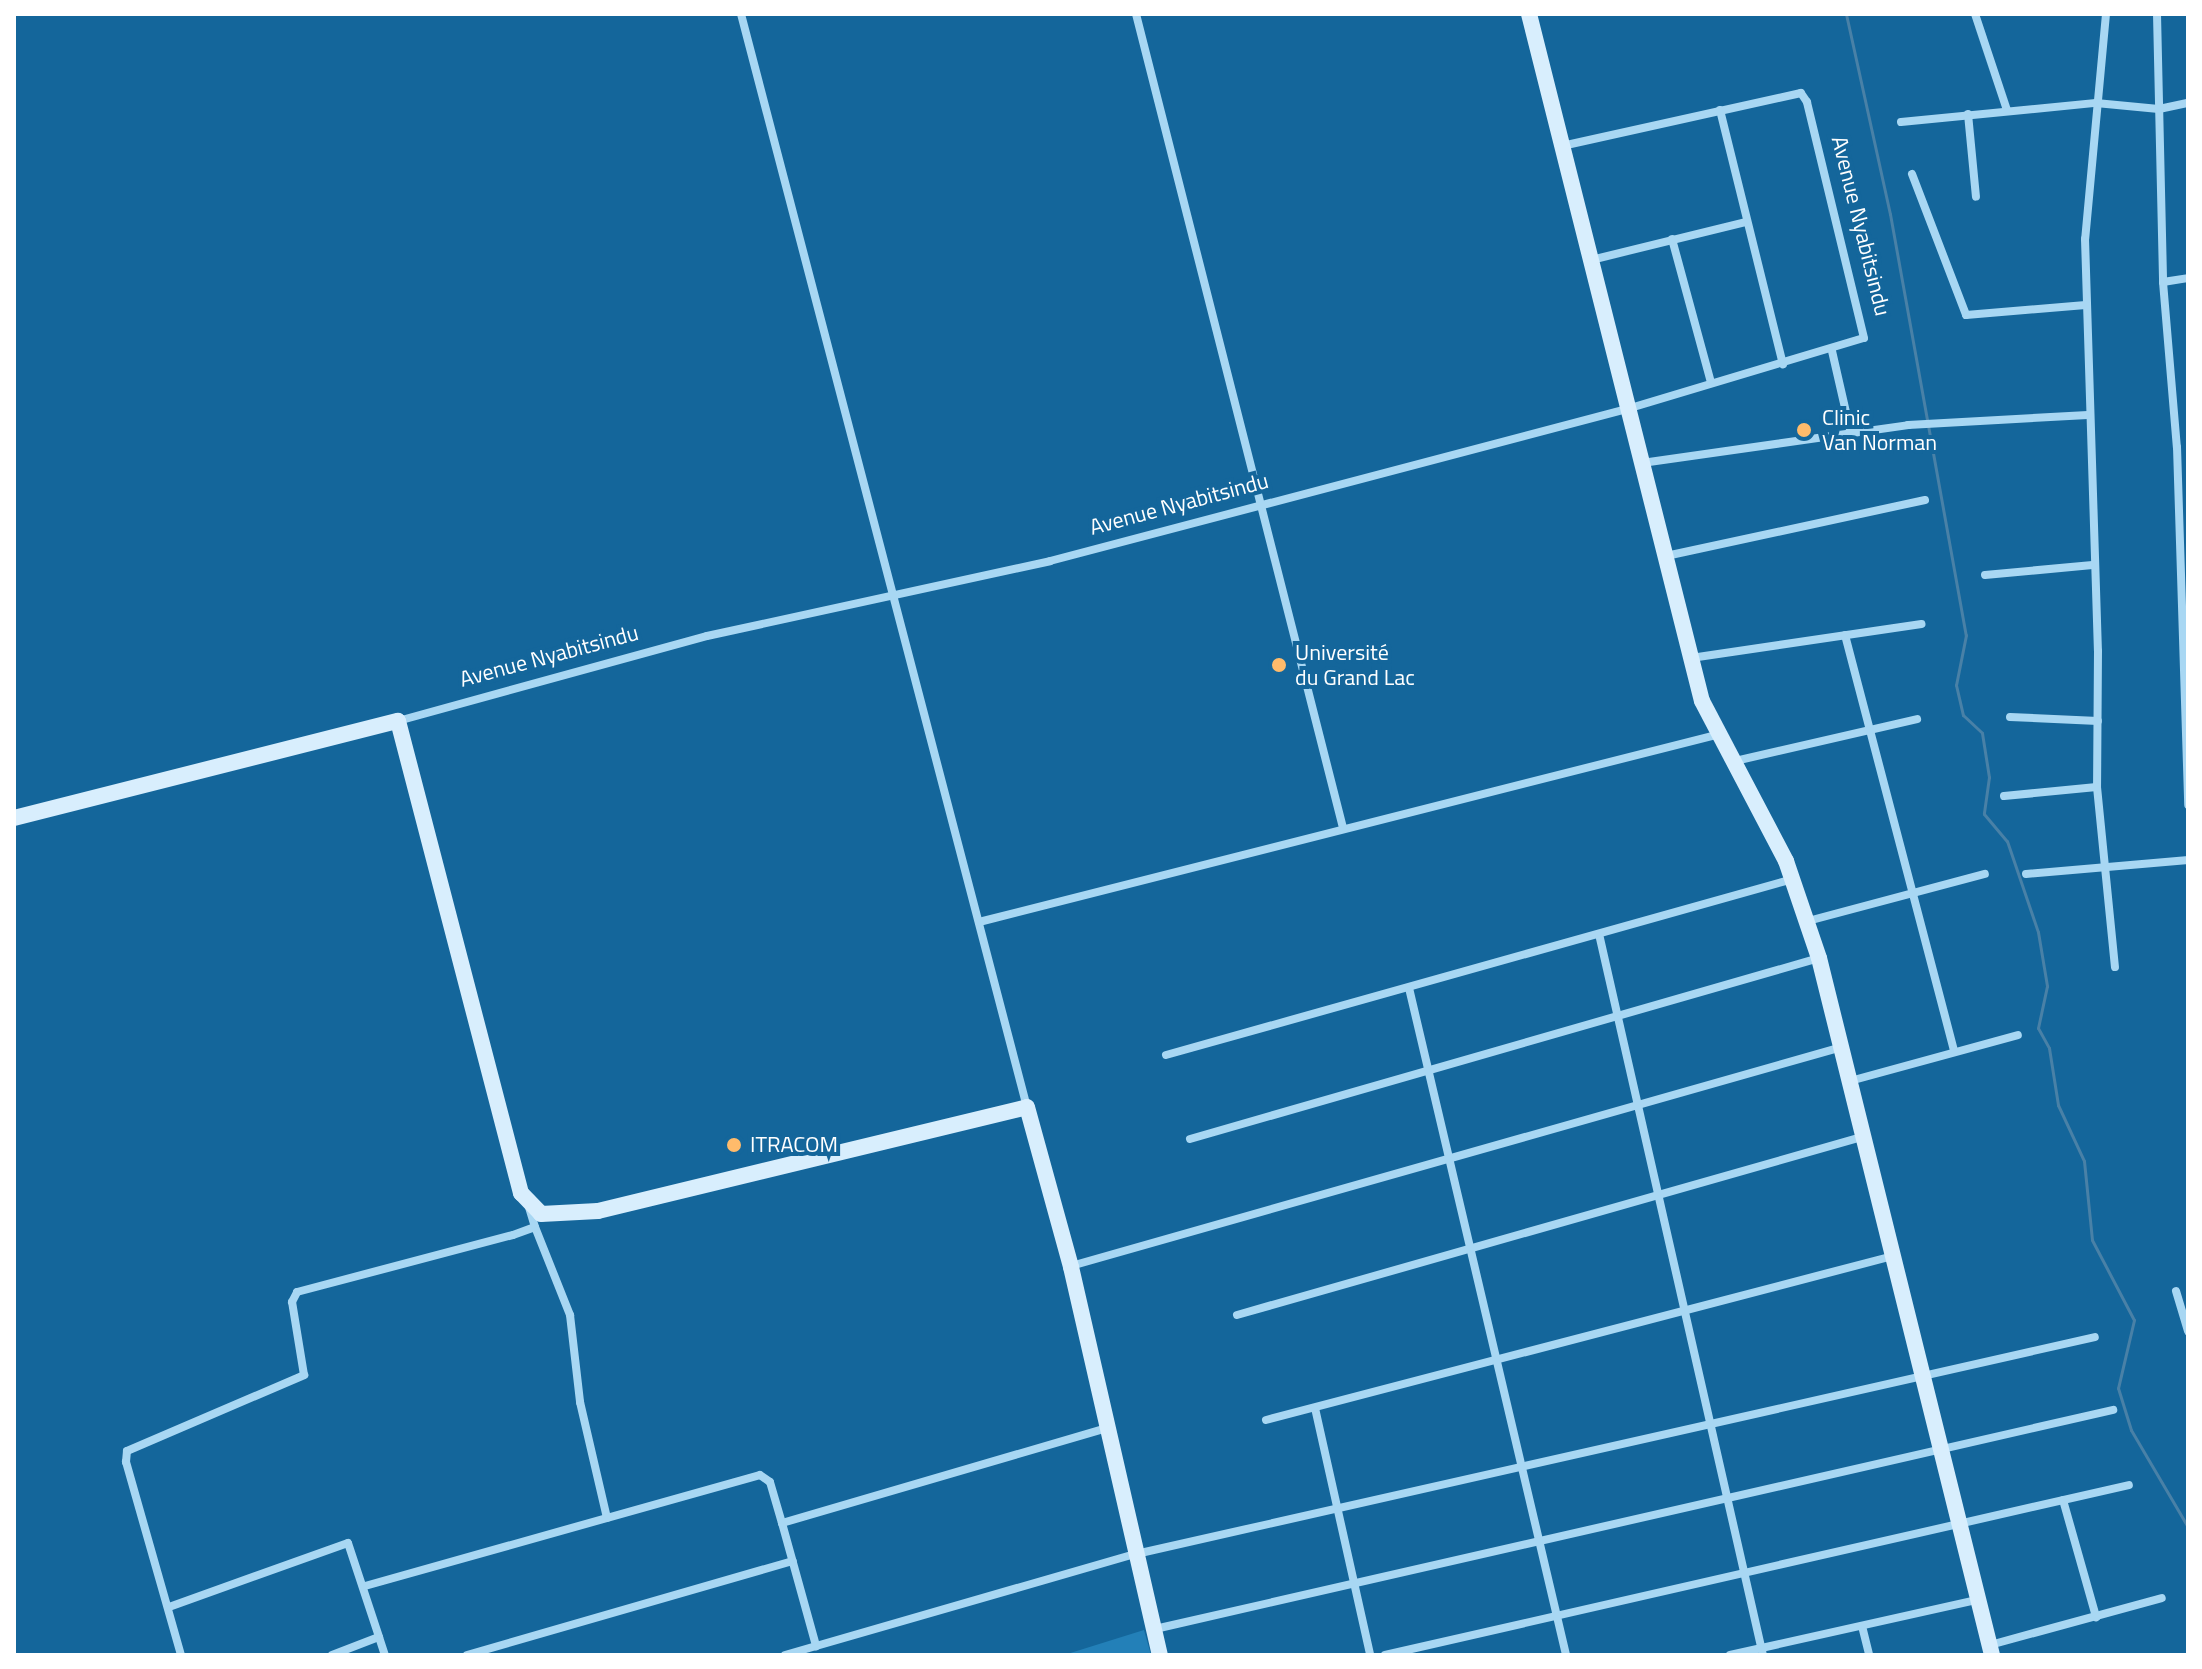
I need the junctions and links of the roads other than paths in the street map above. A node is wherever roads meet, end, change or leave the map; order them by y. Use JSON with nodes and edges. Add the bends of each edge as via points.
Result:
{"nodes":[{"id":1,"x":741,"y":14,"type":"edge"},
{"id":2,"x":1136,"y":14,"type":"edge"},
{"id":3,"x":1529,"y":14,"type":"edge"},
{"id":4,"x":1975,"y":14,"type":"edge"},
{"id":5,"x":2106,"y":14,"type":"edge"},
{"id":6,"x":2157,"y":14,"type":"edge"},
{"id":7,"x":2096,"y":103,"type":"junction"},
{"id":8,"x":2188,"y":103,"type":"edge"},
{"id":9,"x":2159,"y":109,"type":"junction"},
{"id":10,"x":1720,"y":110,"type":"junction"},
{"id":11,"x":2007,"y":110,"type":"junction"},
{"id":12,"x":1968,"y":114,"type":"junction"},
{"id":13,"x":1901,"y":122,"type":"dead end"},
{"id":14,"x":1561,"y":146,"type":"junction"},
{"id":15,"x":1912,"y":174,"type":"dead end"},
{"id":16,"x":1976,"y":197,"type":"dead end"},
{"id":17,"x":1746,"y":222,"type":"junction"},
{"id":18,"x":1672,"y":239,"type":"junction"},
{"id":19,"x":1590,"y":260,"type":"junction"},
{"id":20,"x":2188,"y":278,"type":"edge"},
{"id":21,"x":2163,"y":282,"type":"junction"},
{"id":22,"x":2086,"y":305,"type":"junction"},
{"id":23,"x":1832,"y":351,"type":"junction"},
{"id":24,"x":1783,"y":364,"type":"junction"},
{"id":25,"x":1711,"y":383,"type":"junction"},
{"id":26,"x":1627,"y":409,"type":"junction"},
{"id":27,"x":2088,"y":415,"type":"junction"},
{"id":28,"x":1851,"y":434,"type":"junction"},
{"id":29,"x":1641,"y":463,"type":"junction"},
{"id":30,"x":1925,"y":500,"type":"dead end"},
{"id":31,"x":1259,"y":506,"type":"junction"},
{"id":32,"x":1665,"y":556,"type":"junction"},
{"id":33,"x":2093,"y":565,"type":"junction"},
{"id":34,"x":1985,"y":575,"type":"dead end"},
{"id":35,"x":891,"y":597,"type":"junction"},
{"id":36,"x":1922,"y":624,"type":"dead end"},
{"id":37,"x":1845,"y":635,"type":"junction"},
{"id":38,"x":1691,"y":658,"type":"junction"},
{"id":39,"x":2010,"y":717,"type":"dead end"},
{"id":40,"x":1917,"y":719,"type":"dead end"},
{"id":41,"x":398,"y":721,"type":"junction"},
{"id":42,"x":2098,"y":721,"type":"junction"},
{"id":43,"x":1868,"y":730,"type":"junction"},
{"id":44,"x":1716,"y":735,"type":"junction"},
{"id":45,"x":1730,"y":762,"type":"junction"},
{"id":46,"x":2097,"y":787,"type":"junction"},
{"id":47,"x":2004,"y":796,"type":"dead end"},
{"id":48,"x":2188,"y":805,"type":"edge"},
{"id":49,"x":14,"y":818,"type":"edge"},
{"id":50,"x":1343,"y":828,"type":"junction"},
{"id":51,"x":2188,"y":860,"type":"edge"},
{"id":52,"x":2104,"y":868,"type":"junction"},
{"id":53,"x":1985,"y":874,"type":"dead end"},
{"id":54,"x":2026,"y":874,"type":"dead end"},
{"id":55,"x":1793,"y":879,"type":"junction"},
{"id":56,"x":1913,"y":894,"type":"junction"},
{"id":57,"x":1808,"y":921,"type":"junction"},
{"id":58,"x":979,"y":922,"type":"junction"},
{"id":59,"x":1599,"y":934,"type":"junction"},
{"id":60,"x":1819,"y":958,"type":"junction"},
{"id":61,"x":2115,"y":967,"type":"dead end"},
{"id":62,"x":1409,"y":988,"type":"junction"},
{"id":63,"x":1620,"y":1017,"type":"junction"},
{"id":64,"x":2018,"y":1035,"type":"dead end"},
{"id":65,"x":1842,"y":1047,"type":"junction"},
{"id":66,"x":1954,"y":1051,"type":"junction"},
{"id":67,"x":1166,"y":1055,"type":"dead end"},
{"id":68,"x":1430,"y":1073,"type":"junction"},
{"id":69,"x":1850,"y":1081,"type":"junction"},
{"id":70,"x":1640,"y":1105,"type":"junction"},
{"id":71,"x":1027,"y":1107,"type":"junction"},
{"id":72,"x":1862,"y":1137,"type":"junction"},
{"id":73,"x":1190,"y":1139,"type":"dead end"},
{"id":74,"x":1451,"y":1156,"type":"junction"},
{"id":75,"x":1659,"y":1194,"type":"junction"},
{"id":76,"x":529,"y":1207,"type":"junction"},
{"id":77,"x":535,"y":1227,"type":"junction"},
{"id":78,"x":1473,"y":1249,"type":"junction"},
{"id":79,"x":1893,"y":1256,"type":"junction"},
{"id":80,"x":1071,"y":1267,"type":"junction"},
{"id":81,"x":2176,"y":1291,"type":"dead end"},
{"id":82,"x":1681,"y":1313,"type":"junction"},
{"id":83,"x":1237,"y":1315,"type":"dead end"},
{"id":84,"x":2188,"y":1331,"type":"edge"},
{"id":85,"x":2095,"y":1337,"type":"dead end"},
{"id":86,"x":1499,"y":1359,"type":"junction"},
{"id":87,"x":1921,"y":1376,"type":"junction"},
{"id":88,"x":1315,"y":1408,"type":"junction"},
{"id":89,"x":2113,"y":1410,"type":"dead end"},
{"id":90,"x":1266,"y":1420,"type":"dead end"},
{"id":91,"x":1708,"y":1424,"type":"junction"},
{"id":92,"x":1107,"y":1428,"type":"junction"},
{"id":93,"x":1939,"y":1452,"type":"junction"},
{"id":94,"x":1523,"y":1467,"type":"junction"},
{"id":95,"x":2129,"y":1485,"type":"dead end"},
{"id":96,"x":1726,"y":1499,"type":"junction"},
{"id":97,"x":2063,"y":1500,"type":"junction"},
{"id":98,"x":1337,"y":1509,"type":"junction"},
{"id":99,"x":607,"y":1518,"type":"junction"},
{"id":100,"x":782,"y":1523,"type":"junction"},
{"id":101,"x":1958,"y":1525,"type":"junction"},
{"id":102,"x":1540,"y":1540,"type":"junction"},
{"id":103,"x":1136,"y":1554,"type":"junction"},
{"id":104,"x":793,"y":1561,"type":"junction"},
{"id":105,"x":1743,"y":1572,"type":"junction"},
{"id":106,"x":1354,"y":1583,"type":"junction"},
{"id":107,"x":365,"y":1586,"type":"junction"},
{"id":108,"x":2162,"y":1598,"type":"dead end"},
{"id":109,"x":1977,"y":1600,"type":"junction"},
{"id":110,"x":169,"y":1607,"type":"junction"},
{"id":111,"x":1557,"y":1615,"type":"junction"},
{"id":112,"x":2096,"y":1617,"type":"junction"},
{"id":113,"x":1862,"y":1626,"type":"junction"},
{"id":114,"x":1155,"y":1629,"type":"junction"},
{"id":115,"x":379,"y":1637,"type":"junction"},
{"id":116,"x":816,"y":1646,"type":"junction"},
{"id":117,"x":1990,"y":1650,"type":"edge"},
{"id":118,"x":1762,"y":1651,"type":"edge"},
{"id":119,"x":181,"y":1655,"type":"edge"},
{"id":120,"x":332,"y":1655,"type":"edge"},
{"id":121,"x":385,"y":1655,"type":"edge"},
{"id":122,"x":467,"y":1655,"type":"edge"},
{"id":123,"x":785,"y":1655,"type":"edge"},
{"id":124,"x":1160,"y":1655,"type":"edge"},
{"id":125,"x":1370,"y":1655,"type":"edge"},
{"id":126,"x":1385,"y":1655,"type":"edge"},
{"id":127,"x":1566,"y":1655,"type":"edge"},
{"id":128,"x":1730,"y":1655,"type":"edge"},
{"id":129,"x":1869,"y":1655,"type":"edge"}],
"edges":[{"from":1,"to":35,"type":"street"},
{"from":2,"to":31,"type":"street"},
{"from":3,"to":14,"type":"street"},
{"from":4,"to":11,"type":"street"},
{"from":5,"to":7,"type":"street"},
{"from":6,"to":9,"type":"street"},
{"from":7,"to":9,"type":"street"},
{"from":7,"to":11,"type":"street"},
{"from":7,"to":22,"type":"street","via":[[2085,239]]},
{"from":8,"to":9,"type":"street"},
{"from":9,"to":21,"type":"street"},
{"from":10,"to":14,"type":"street","name":"Avenue Nyabitsindu"},
{"from":10,"to":17,"type":"street"},
{"from":10,"to":23,"type":"street","name":"Avenue Nyabitsindu","via":[[1796,93],[1805,97],[1865,331],[1859,343]]},
{"from":11,"to":12,"type":"street"},
{"from":12,"to":13,"type":"street"},
{"from":12,"to":16,"type":"street"},
{"from":14,"to":19,"type":"street"},
{"from":15,"to":22,"type":"street","via":[[1966,315]]},
{"from":17,"to":18,"type":"street"},
{"from":17,"to":24,"type":"street"},
{"from":18,"to":19,"type":"street"},
{"from":18,"to":25,"type":"street"},
{"from":19,"to":26,"type":"street"},
{"from":20,"to":21,"type":"street"},
{"from":21,"to":48,"type":"street","via":[[2177,447]]},
{"from":22,"to":27,"type":"street"},
{"from":23,"to":24,"type":"street","name":"Avenue Nyabitsindu"},
{"from":23,"to":28,"type":"street"},
{"from":24,"to":25,"type":"street","name":"Avenue Nyabitsindu"},
{"from":25,"to":26,"type":"street","name":"Avenue Nyabitsindu"},
{"from":26,"to":29,"type":"street"},
{"from":26,"to":31,"type":"street","name":"Avenue Nyabitsindu"},
{"from":27,"to":28,"type":"street","via":[[1908,425]]},
{"from":27,"to":33,"type":"street"},
{"from":28,"to":29,"type":"street"},
{"from":29,"to":32,"type":"street"},
{"from":30,"to":32,"type":"street"},
{"from":31,"to":35,"type":"street","name":"Avenue Nyabitsindu"},
{"from":31,"to":50,"type":"street"},
{"from":32,"to":38,"type":"street"},
{"from":33,"to":34,"type":"street"},
{"from":33,"to":42,"type":"street"},
{"from":35,"to":41,"type":"street","name":"Avenue Nyabitsindu","via":[[707,636]]},
{"from":35,"to":58,"type":"street"},
{"from":36,"to":37,"type":"street"},
{"from":37,"to":38,"type":"street"},
{"from":37,"to":43,"type":"street"},
{"from":38,"to":44,"type":"street"},
{"from":39,"to":42,"type":"street"},
{"from":40,"to":43,"type":"street"},
{"from":41,"to":49,"type":"street","name":"Avenue Nyabitsindu"},
{"from":41,"to":76,"type":"street","via":[[521,1193]]},
{"from":42,"to":46,"type":"street"},
{"from":43,"to":45,"type":"street"},
{"from":43,"to":56,"type":"street"},
{"from":44,"to":45,"type":"street"},
{"from":44,"to":50,"type":"street"},
{"from":45,"to":55,"type":"street"},
{"from":46,"to":47,"type":"street"},
{"from":46,"to":52,"type":"street"},
{"from":50,"to":58,"type":"street"},
{"from":51,"to":52,"type":"street"},
{"from":52,"to":54,"type":"street"},
{"from":52,"to":61,"type":"street"},
{"from":53,"to":56,"type":"street"},
{"from":55,"to":57,"type":"street"},
{"from":55,"to":59,"type":"street"},
{"from":56,"to":57,"type":"street"},
{"from":56,"to":66,"type":"street"},
{"from":57,"to":60,"type":"street"},
{"from":58,"to":71,"type":"street"},
{"from":59,"to":62,"type":"street"},
{"from":59,"to":63,"type":"street"},
{"from":60,"to":63,"type":"street"},
{"from":60,"to":65,"type":"street"},
{"from":62,"to":67,"type":"street"},
{"from":62,"to":68,"type":"street"},
{"from":63,"to":68,"type":"street"},
{"from":63,"to":70,"type":"street"},
{"from":64,"to":66,"type":"street"},
{"from":65,"to":69,"type":"street"},
{"from":65,"to":70,"type":"street"},
{"from":66,"to":69,"type":"street"},
{"from":68,"to":73,"type":"street"},
{"from":68,"to":74,"type":"street"},
{"from":69,"to":72,"type":"street"},
{"from":70,"to":74,"type":"street"},
{"from":70,"to":75,"type":"street"},
{"from":71,"to":76,"type":"street","via":[[598,1211],[553,1217]]},
{"from":71,"to":80,"type":"street"},
{"from":72,"to":75,"type":"street"},
{"from":72,"to":79,"type":"street"},
{"from":74,"to":78,"type":"street"},
{"from":74,"to":80,"type":"street"},
{"from":75,"to":78,"type":"street"},
{"from":75,"to":82,"type":"street"},
{"from":76,"to":77,"type":"street"},
{"from":77,"to":99,"type":"street","via":[[570,1315],[580,1402]]},
{"from":77,"to":110,"type":"street","via":[[297,1292],[292,1302],[304,1375],[130,1448],[126,1462]]},
{"from":78,"to":83,"type":"street"},
{"from":78,"to":86,"type":"street"},
{"from":79,"to":82,"type":"street"},
{"from":79,"to":87,"type":"street"},
{"from":80,"to":92,"type":"street"},
{"from":81,"to":84,"type":"street"},
{"from":82,"to":86,"type":"street"},
{"from":82,"to":91,"type":"street"},
{"from":85,"to":87,"type":"street"},
{"from":86,"to":88,"type":"street"},
{"from":86,"to":94,"type":"street"},
{"from":87,"to":91,"type":"street"},
{"from":87,"to":93,"type":"street"},
{"from":88,"to":90,"type":"street"},
{"from":88,"to":98,"type":"street"},
{"from":89,"to":93,"type":"street"},
{"from":91,"to":94,"type":"street"},
{"from":91,"to":96,"type":"street"},
{"from":92,"to":100,"type":"street"},
{"from":92,"to":103,"type":"street"},
{"from":93,"to":96,"type":"street"},
{"from":93,"to":101,"type":"street"},
{"from":94,"to":98,"type":"street"},
{"from":94,"to":102,"type":"street"},
{"from":95,"to":97,"type":"street"},
{"from":96,"to":102,"type":"street"},
{"from":96,"to":105,"type":"street"},
{"from":97,"to":101,"type":"street"},
{"from":97,"to":112,"type":"street"},
{"from":98,"to":103,"type":"street"},
{"from":98,"to":106,"type":"street"},
{"from":99,"to":100,"type":"street","via":[[760,1475],[770,1482]]},
{"from":99,"to":107,"type":"street"},
{"from":100,"to":104,"type":"street"},
{"from":101,"to":105,"type":"street"},
{"from":101,"to":109,"type":"street"},
{"from":102,"to":106,"type":"street"},
{"from":102,"to":111,"type":"street"},
{"from":103,"to":114,"type":"street"},
{"from":103,"to":116,"type":"street"},
{"from":104,"to":116,"type":"street"},
{"from":104,"to":122,"type":"street"},
{"from":105,"to":111,"type":"street"},
{"from":105,"to":118,"type":"street"},
{"from":106,"to":114,"type":"street"},
{"from":106,"to":125,"type":"street"},
{"from":107,"to":110,"type":"street","via":[[352,1546],[343,1543]]},
{"from":107,"to":115,"type":"street"},
{"from":108,"to":112,"type":"street"},
{"from":109,"to":113,"type":"street"},
{"from":109,"to":117,"type":"street"},
{"from":110,"to":119,"type":"street"},
{"from":111,"to":126,"type":"street"},
{"from":111,"to":127,"type":"street"},
{"from":112,"to":117,"type":"street"},
{"from":113,"to":118,"type":"street"},
{"from":113,"to":129,"type":"street"},
{"from":114,"to":124,"type":"street"},
{"from":115,"to":120,"type":"street"},
{"from":115,"to":121,"type":"street"},
{"from":116,"to":123,"type":"street"},
{"from":118,"to":128,"type":"street"}]}
